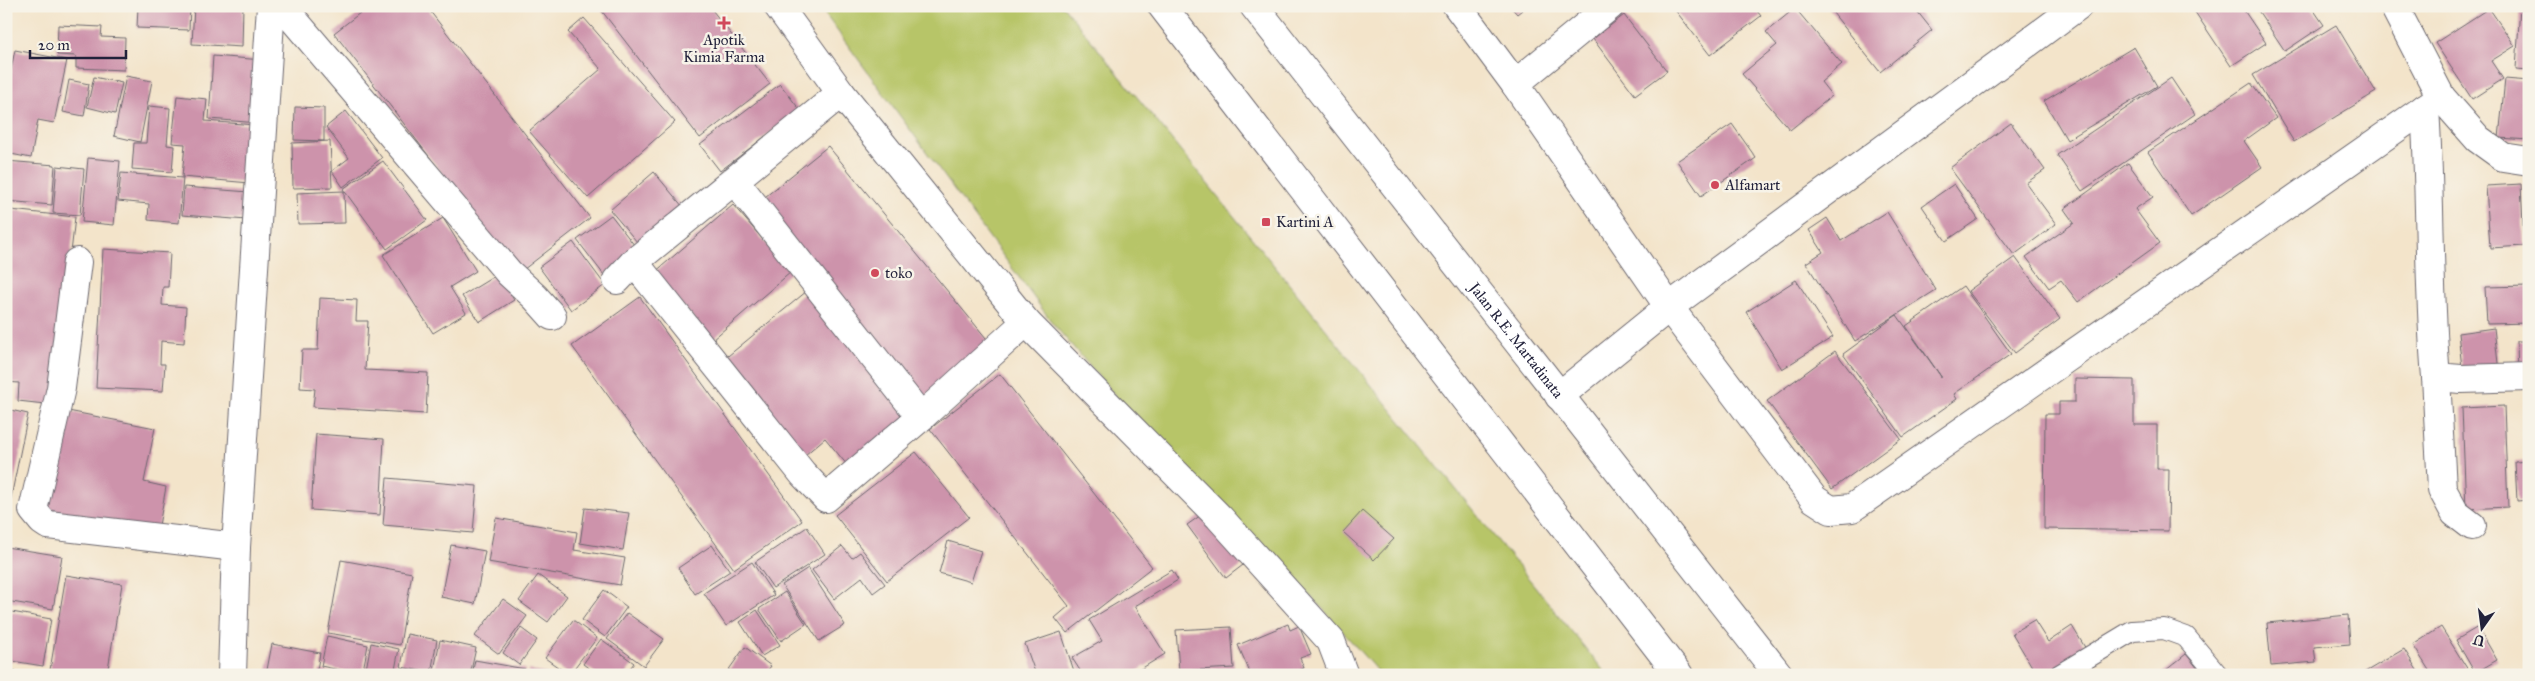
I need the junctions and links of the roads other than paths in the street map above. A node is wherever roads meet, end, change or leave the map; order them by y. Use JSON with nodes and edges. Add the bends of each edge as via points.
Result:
{"nodes":[{"id":1,"x":271,"y":6,"type":"edge"},
{"id":2,"x":282,"y":6,"type":"edge"},
{"id":3,"x":778,"y":6,"type":"edge"},
{"id":4,"x":1162,"y":6,"type":"edge"},
{"id":5,"x":1254,"y":6,"type":"edge"},
{"id":6,"x":1457,"y":6,"type":"edge"},
{"id":7,"x":1610,"y":6,"type":"edge"},
{"id":8,"x":2078,"y":6,"type":"edge"},
{"id":9,"x":2400,"y":8,"type":"edge"},
{"id":10,"x":1515,"y":84,"type":"junction"},
{"id":11,"x":841,"y":93,"type":"junction"},
{"id":12,"x":2433,"y":103,"type":"junction"},
{"id":13,"x":2529,"y":161,"type":"edge"},
{"id":14,"x":735,"y":181,"type":"junction"},
{"id":15,"x":77,"y":262,"type":"dead end"},
{"id":16,"x":1669,"y":308,"type":"junction"},
{"id":17,"x":552,"y":316,"type":"dead end"},
{"id":18,"x":1026,"y":322,"type":"junction"},
{"id":19,"x":2436,"y":376,"type":"junction"},
{"id":20,"x":2529,"y":377,"type":"edge"},
{"id":21,"x":1559,"y":396,"type":"junction"},
{"id":22,"x":921,"y":417,"type":"junction"},
{"id":23,"x":2472,"y":526,"type":"dead end"},
{"id":24,"x":236,"y":547,"type":"junction"},
{"id":25,"x":232,"y":675,"type":"edge"},
{"id":26,"x":1344,"y":675,"type":"edge"},
{"id":27,"x":1679,"y":675,"type":"edge"},
{"id":28,"x":1779,"y":675,"type":"edge"},
{"id":29,"x":2059,"y":675,"type":"edge"},
{"id":30,"x":2218,"y":675,"type":"edge"}],
"edges":[{"from":1,"to":24,"type":"main road"},
{"from":2,"to":17,"type":"main road","via":[[509,273]]},
{"from":3,"to":11,"type":"main road"},
{"from":4,"to":27,"type":"main road"},
{"from":5,"to":21,"type":"main road","name":"Jalan R.E. Martadinata"},
{"from":6,"to":10,"type":"main road"},
{"from":7,"to":10,"type":"main road"},
{"from":8,"to":16,"type":"main road"},
{"from":9,"to":12,"type":"main road"},
{"from":10,"to":16,"type":"main road"},
{"from":11,"to":14,"type":"main road"},
{"from":11,"to":18,"type":"main road"},
{"from":12,"to":13,"type":"main road","via":[[2502,157]]},
{"from":12,"to":16,"type":"main road","via":[[1852,508],[1832,510],[1814,499]]},
{"from":12,"to":19,"type":"main road","via":[[2429,168],[2431,320]]},
{"from":14,"to":22,"type":"main road"},
{"from":14,"to":22,"type":"main road","via":[[626,271],[826,498]]},
{"from":15,"to":24,"type":"main road","via":[[61,388],[33,510],[48,525]]},
{"from":16,"to":21,"type":"main road"},
{"from":18,"to":22,"type":"main road"},
{"from":18,"to":26,"type":"main road","via":[[1219,517],[1331,641]]},
{"from":19,"to":20,"type":"main road","via":[[2462,379]]},
{"from":19,"to":23,"type":"main road","via":[[2442,489],[2455,513]]},
{"from":21,"to":28,"type":"main road","name":"Jalan R.E. Martadinata"},
{"from":24,"to":25,"type":"main road"},
{"from":29,"to":30,"type":"lane","via":[[2132,631],[2164,629],[2186,637]]}]}
